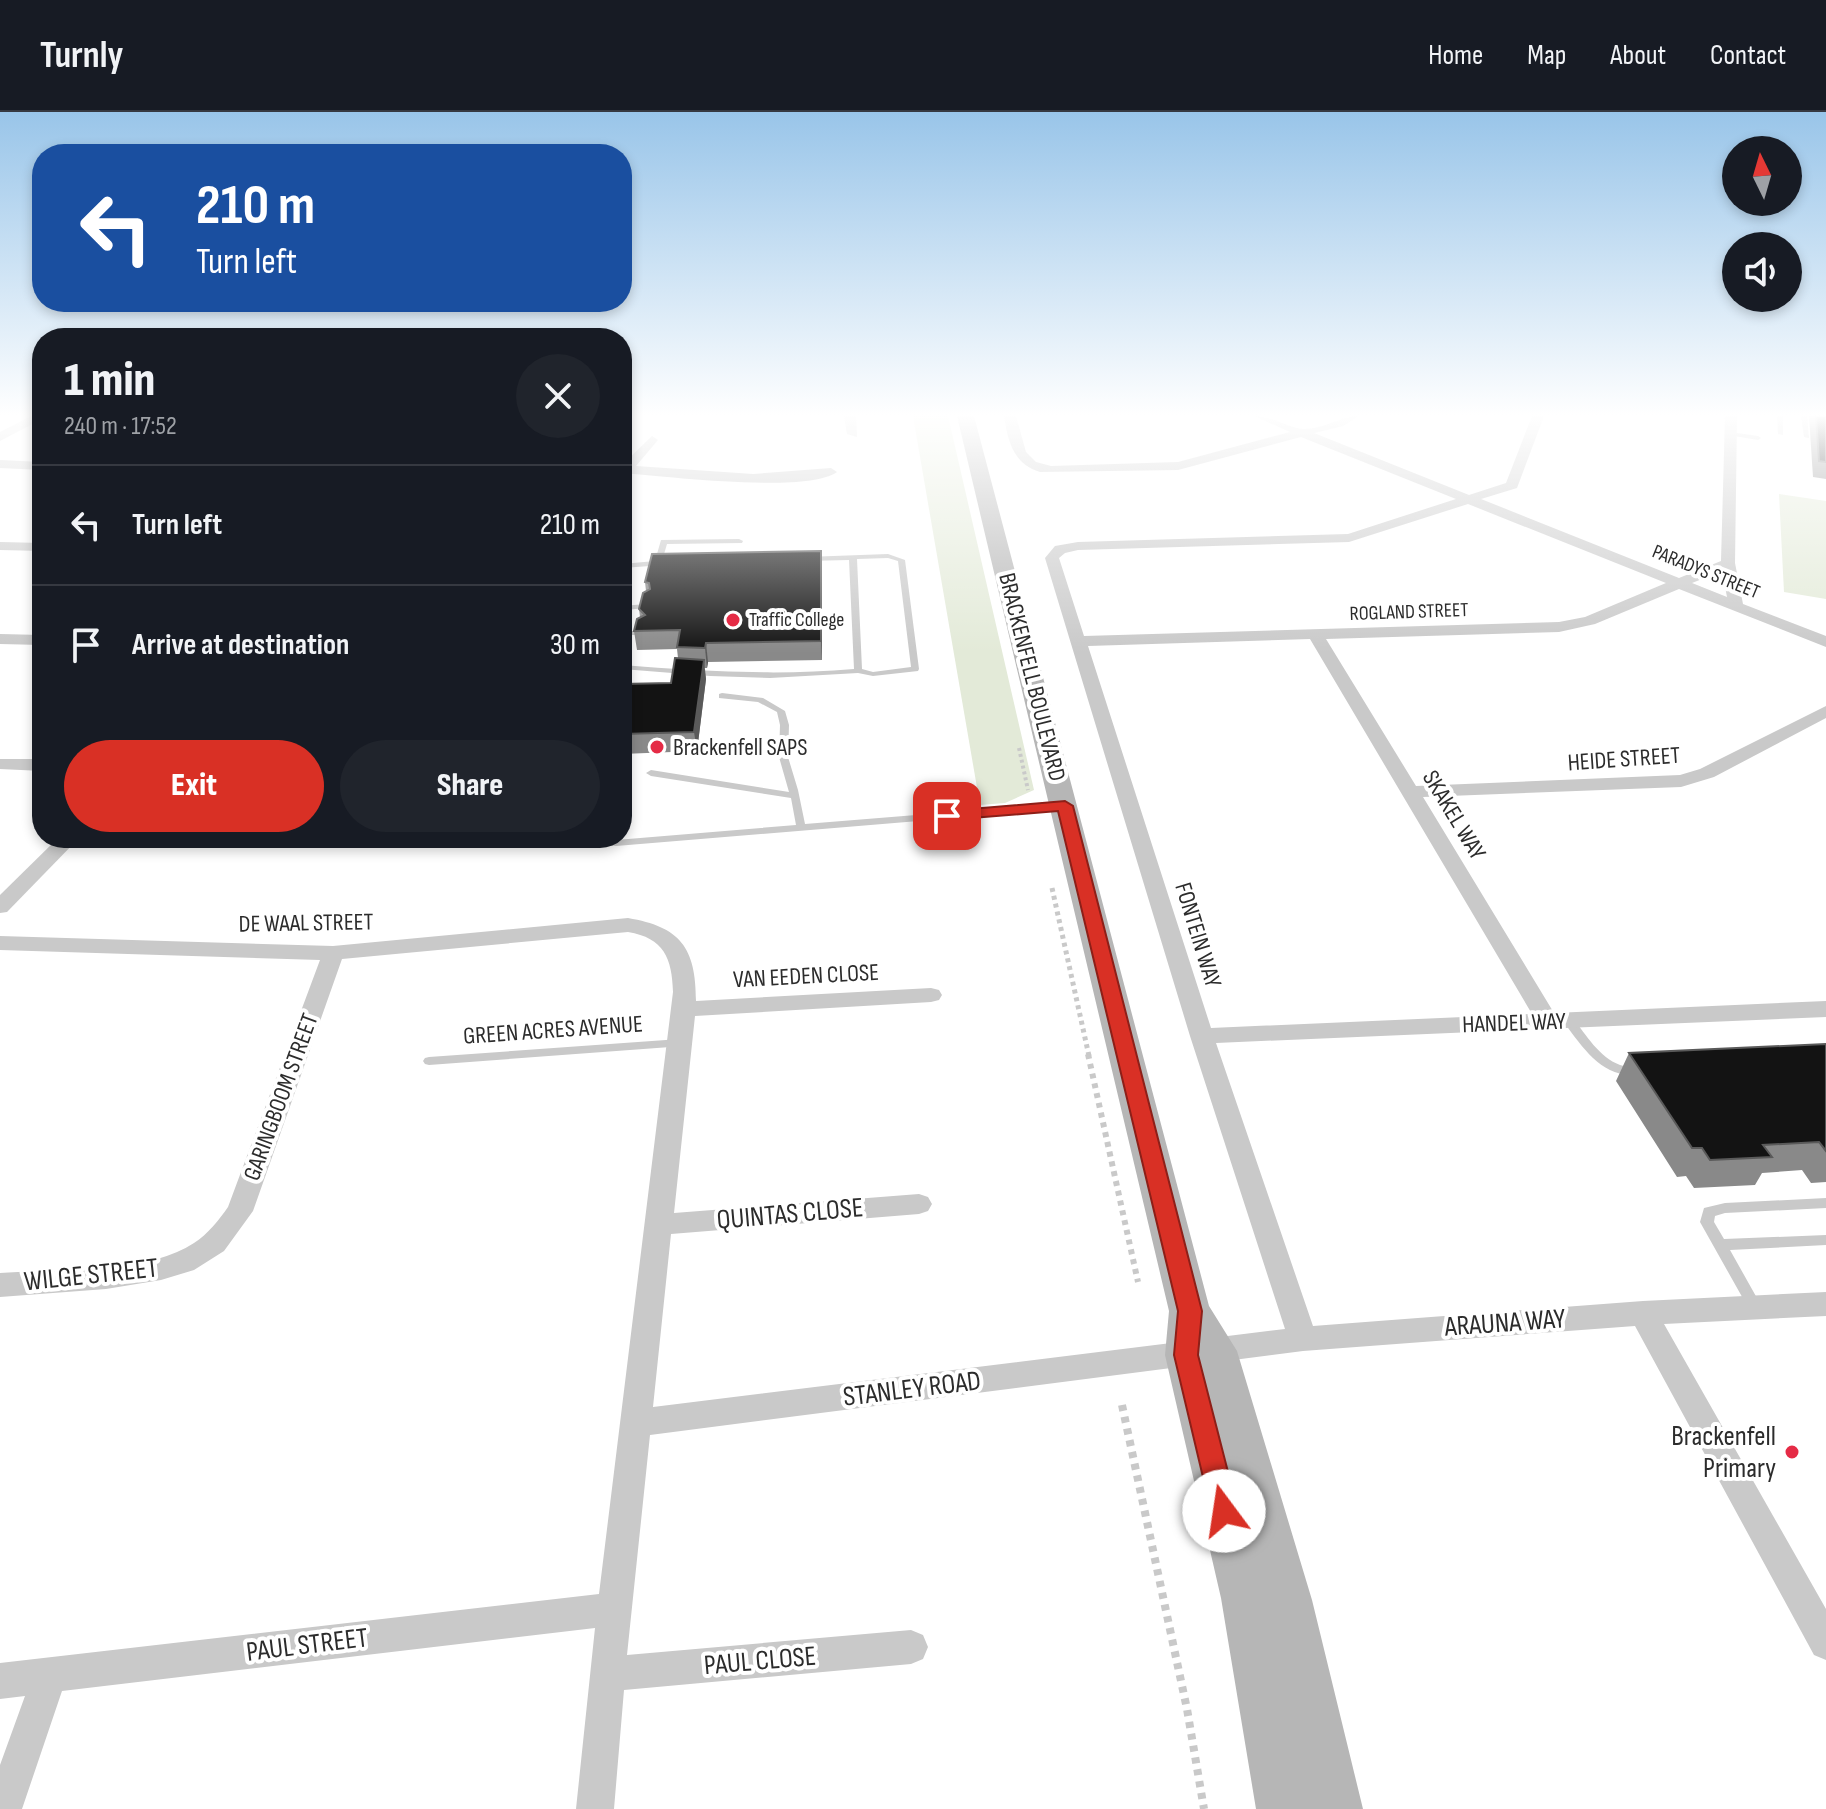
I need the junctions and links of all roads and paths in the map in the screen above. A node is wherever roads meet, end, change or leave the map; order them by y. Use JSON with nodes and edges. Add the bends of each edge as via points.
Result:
{"nodes":[{"id":1,"x":985,"y":495,"type":"edge"},
{"id":2,"x":1459,"y":495,"type":"edge"},
{"id":3,"x":1485,"y":495,"type":"edge"},
{"id":4,"x":1729,"y":495,"type":"edge"},
{"id":5,"x":1471,"y":500,"type":"junction"},
{"id":6,"x":739,"y":541,"type":"dead end"},
{"id":7,"x":0,"y":546,"type":"edge"},
{"id":8,"x":32,"y":547,"type":"edge"},
{"id":9,"x":853,"y":558,"type":"junction"},
{"id":10,"x":791,"y":560,"type":"edge"},
{"id":11,"x":658,"y":563,"type":"junction"},
{"id":12,"x":671,"y":563,"type":"edge"},
{"id":13,"x":1728,"y":563,"type":"junction"},
{"id":14,"x":632,"y":565,"type":"edge"},
{"id":15,"x":1678,"y":582,"type":"junction"},
{"id":16,"x":646,"y":606,"type":"edge"},
{"id":17,"x":1736,"y":606,"type":"junction"},
{"id":18,"x":632,"y":607,"type":"edge"},
{"id":19,"x":632,"y":633,"type":"edge"},
{"id":20,"x":641,"y":633,"type":"edge"},
{"id":21,"x":1316,"y":635,"type":"junction"},
{"id":22,"x":0,"y":639,"type":"edge"},
{"id":23,"x":32,"y":640,"type":"edge"},
{"id":24,"x":1079,"y":641,"type":"junction"},
{"id":25,"x":1826,"y":642,"type":"edge"},
{"id":26,"x":632,"y":668,"type":"edge"},
{"id":27,"x":858,"y":671,"type":"junction"},
{"id":28,"x":722,"y":696,"type":"dead end"},
{"id":29,"x":1826,"y":711,"type":"edge"},
{"id":30,"x":0,"y":764,"type":"edge"},
{"id":31,"x":32,"y":765,"type":"edge"},
{"id":32,"x":651,"y":773,"type":"dead end"},
{"id":33,"x":1410,"y":792,"type":"junction"},
{"id":34,"x":795,"y":796,"type":"junction"},
{"id":35,"x":1065,"y":806,"type":"junction"},
{"id":36,"x":801,"y":828,"type":"junction"},
{"id":37,"x":632,"y":842,"type":"edge"},
{"id":38,"x":59,"y":848,"type":"edge"},
{"id":39,"x":1049,"y":875,"type":"dead end"},
{"id":40,"x":0,"y":907,"type":"edge"},
{"id":41,"x":0,"y":943,"type":"edge"},
{"id":42,"x":333,"y":953,"type":"junction"},
{"id":43,"x":931,"y":995,"type":"dead end"},
{"id":44,"x":684,"y":1009,"type":"junction"},
{"id":45,"x":1826,"y":1009,"type":"edge"},
{"id":46,"x":1558,"y":1021,"type":"junction"},
{"id":47,"x":1202,"y":1036,"type":"junction"},
{"id":48,"x":681,"y":1043,"type":"junction"},
{"id":49,"x":429,"y":1061,"type":"dead end"},
{"id":50,"x":1643,"y":1070,"type":"edge"},
{"id":51,"x":1826,"y":1203,"type":"edge"},
{"id":52,"x":919,"y":1204,"type":"dead end"},
{"id":53,"x":662,"y":1224,"type":"junction"},
{"id":54,"x":222,"y":1237,"type":"joint"},
{"id":55,"x":1826,"y":1240,"type":"edge"},
{"id":56,"x":1720,"y":1245,"type":"junction"},
{"id":57,"x":1138,"y":1282,"type":"dead end"},
{"id":58,"x":0,"y":1285,"type":"edge"},
{"id":59,"x":1826,"y":1304,"type":"edge"},
{"id":60,"x":1755,"y":1307,"type":"junction"},
{"id":61,"x":1643,"y":1313,"type":"junction"},
{"id":62,"x":1197,"y":1339,"type":"junction"},
{"id":63,"x":1303,"y":1339,"type":"junction"},
{"id":64,"x":1122,"y":1405,"type":"dead end"},
{"id":65,"x":637,"y":1423,"type":"junction"},
{"id":66,"x":614,"y":1609,"type":"junction"},
{"id":67,"x":1826,"y":1643,"type":"edge"},
{"id":68,"x":911,"y":1647,"type":"dead end"},
{"id":69,"x":608,"y":1674,"type":"junction"},
{"id":70,"x":50,"y":1676,"type":"junction"},
{"id":71,"x":0,"y":1681,"type":"edge"},
{"id":72,"x":3,"y":1809,"type":"edge"},
{"id":73,"x":595,"y":1809,"type":"edge"},
{"id":74,"x":1204,"y":1809,"type":"edge"},
{"id":75,"x":1284,"y":1809,"type":"edge"},
{"id":76,"x":1335,"y":1809,"type":"edge"}],
"edges":[{"from":1,"to":35,"type":"street","name":"BRACKENFELL BOULEVARD"},
{"from":2,"to":5,"type":"street","name":"PARADYS STREET"},
{"from":3,"to":5,"type":"street"},
{"from":4,"to":13,"type":"street"},
{"from":5,"to":15,"type":"street","name":"PARADYS STREET"},
{"from":5,"to":24,"type":"street","name":"FONTEIN WAY","via":[[1349,538],[1060,549],[1052,558]]},
{"from":6,"to":11,"type":"lane","via":[[664,542]]},
{"from":7,"to":8,"type":"street"},
{"from":9,"to":10,"type":"lane"},
{"from":9,"to":27,"type":"lane"},
{"from":9,"to":27,"type":"lane","via":[[893,557],[903,563],[916,663],[910,671]]},
{"from":11,"to":12,"type":"lane"},
{"from":11,"to":14,"type":"lane"},
{"from":13,"to":15,"type":"street","name":"ROGLAND STREET"},
{"from":13,"to":17,"type":"street"},
{"from":15,"to":17,"type":"street","name":"PARADYS STREET"},
{"from":15,"to":21,"type":"street","name":"ROGLAND STREET","via":[[1576,624]]},
{"from":16,"to":18,"type":"lane"},
{"from":17,"to":25,"type":"street","name":"PARADYS STREET"},
{"from":19,"to":20,"type":"lane"},
{"from":21,"to":24,"type":"street","name":"ROGLAND STREET"},
{"from":21,"to":33,"type":"street","name":"SKAKEL WAY"},
{"from":22,"to":23,"type":"street"},
{"from":24,"to":47,"type":"street","name":"FONTEIN WAY"},
{"from":26,"to":27,"type":"lane","via":[[704,674]]},
{"from":28,"to":34,"type":"lane","via":[[760,700],[781,711],[783,750]]},
{"from":29,"to":33,"type":"street","name":"HEIDE STREET","via":[[1707,773],[1681,781]]},
{"from":30,"to":31,"type":"street"},
{"from":32,"to":34,"type":"lane"},
{"from":33,"to":46,"type":"street","name":"SKAKEL WAY"},
{"from":34,"to":36,"type":"lane"},
{"from":35,"to":36,"type":"lane"},
{"from":35,"to":62,"type":"street","name":"BRACKENFELL BOULEVARD"},
{"from":36,"to":37,"type":"lane"},
{"from":38,"to":40,"type":"street"},
{"from":39,"to":57,"type":"path"},
{"from":41,"to":42,"type":"street","name":"DE WAAL STREET"},
{"from":42,"to":44,"type":"street","name":"DE WAAL STREET","via":[[612,926],[651,929],[673,944],[683,961]]},
{"from":42,"to":54,"type":"street","name":"GARINGBOOM STREET","via":[[240,1211]]},
{"from":43,"to":44,"type":"street","name":"VAN EEDEN CLOSE"},
{"from":44,"to":48,"type":"street"},
{"from":45,"to":46,"type":"street","name":"HANDEL WAY"},
{"from":46,"to":47,"type":"street","name":"HANDEL WAY"},
{"from":46,"to":50,"type":"lane","via":[[1611,1068]]},
{"from":47,"to":63,"type":"street","name":"FONTEIN WAY"},
{"from":48,"to":49,"type":"lane","name":"GREEN ACRES AVENUE"},
{"from":48,"to":53,"type":"street"},
{"from":51,"to":56,"type":"lane","via":[[1714,1209],[1707,1222]]},
{"from":52,"to":53,"type":"street","name":"QUINTAS CLOSE"},
{"from":53,"to":65,"type":"street"},
{"from":54,"to":58,"type":"street","name":"WILGE STREET","via":[[175,1266]]},
{"from":55,"to":56,"type":"lane"},
{"from":56,"to":60,"type":"lane"},
{"from":59,"to":60,"type":"street","name":"ARAUNA WAY"},
{"from":60,"to":61,"type":"street","name":"ARAUNA WAY"},
{"from":61,"to":63,"type":"street","name":"ARAUNA WAY"},
{"from":61,"to":67,"type":"street"},
{"from":62,"to":63,"type":"street","name":"ARAUNA WAY"},
{"from":62,"to":65,"type":"street","name":"STANLEY ROAD"},
{"from":62,"to":75,"type":"street","name":"BRACKENFELL BOULEVARD"},
{"from":62,"to":76,"type":"street","name":"BRACKENFELL BOULEVARD","via":[[1287,1600]]},
{"from":64,"to":74,"type":"path"},
{"from":65,"to":66,"type":"street"},
{"from":66,"to":69,"type":"street"},
{"from":66,"to":70,"type":"street","name":"PAUL STREET"},
{"from":68,"to":69,"type":"street","name":"PAUL CLOSE"},
{"from":69,"to":73,"type":"street"},
{"from":70,"to":71,"type":"street","name":"PAUL STREET"},
{"from":70,"to":72,"type":"street"}]}
